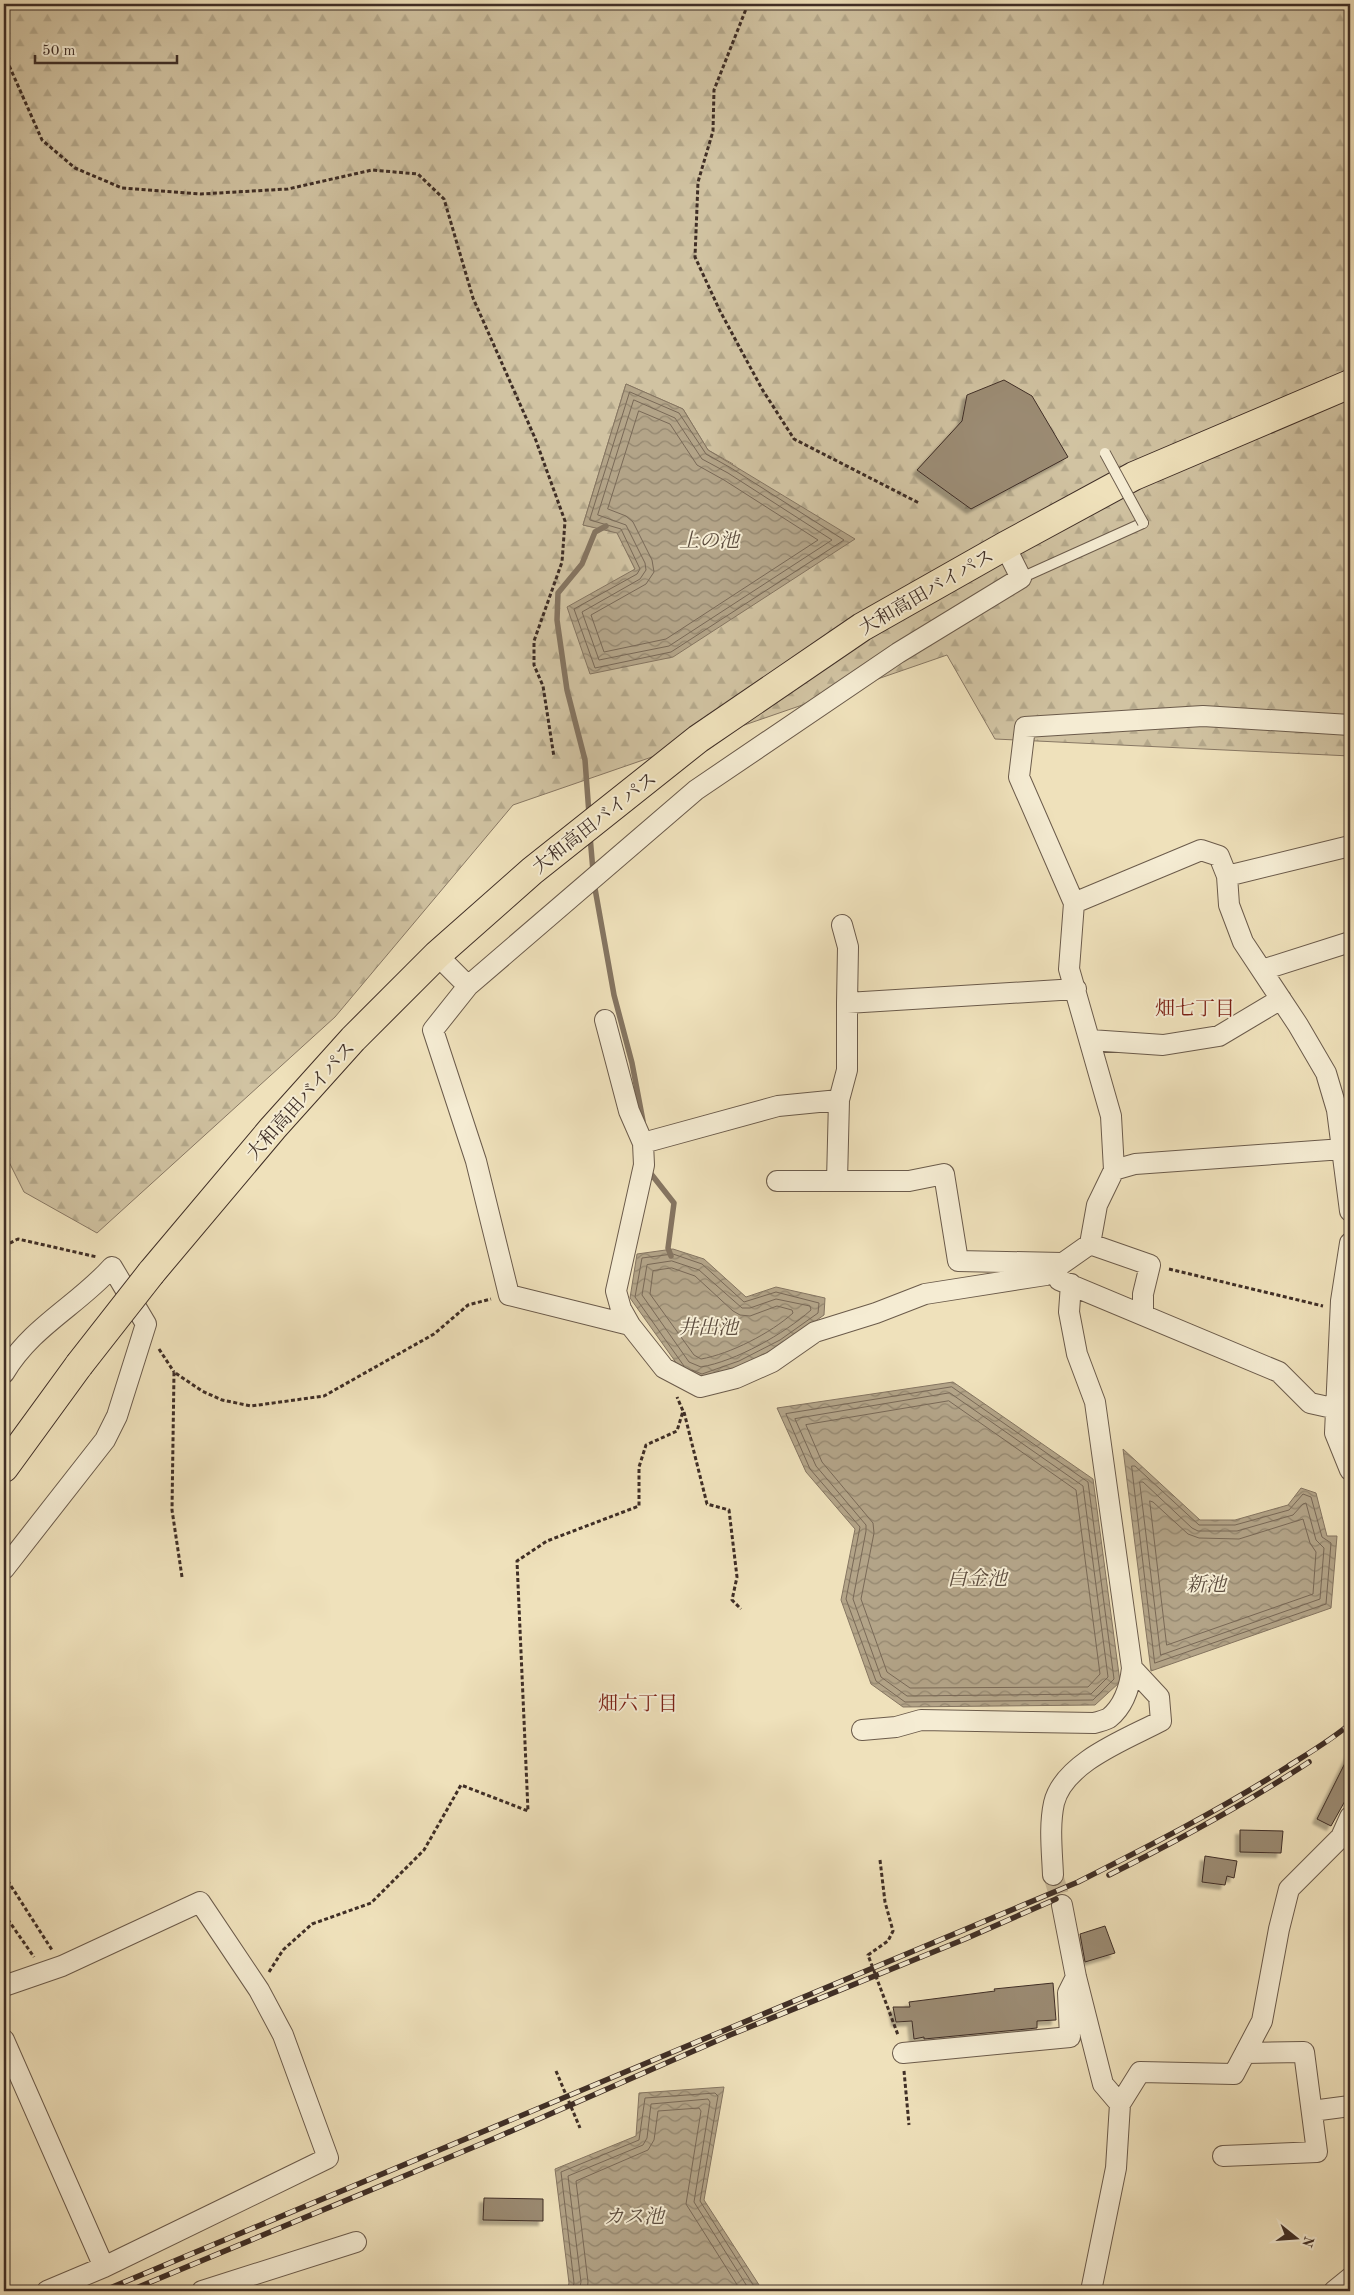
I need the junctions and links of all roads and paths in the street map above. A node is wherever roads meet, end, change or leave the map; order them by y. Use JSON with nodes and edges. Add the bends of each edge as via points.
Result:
{"nodes":[{"id":1,"x":748,"y":4,"type":"edge"},
{"id":2,"x":4,"y":54,"type":"edge"},
{"id":3,"x":1350,"y":384,"type":"edge"},
{"id":4,"x":1105,"y":453,"type":"dead end"},
{"id":5,"x":919,"y":504,"type":"dead end"},
{"id":6,"x":1005,"y":546,"type":"junction"},
{"id":7,"x":1020,"y":578,"type":"junction"},
{"id":8,"x":1350,"y":725,"type":"edge"},
{"id":9,"x":554,"y":757,"type":"dead end"},
{"id":10,"x":1350,"y":846,"type":"edge"},
{"id":11,"x":1227,"y":876,"type":"junction"},
{"id":12,"x":1074,"y":903,"type":"junction"},
{"id":13,"x":842,"y":925,"type":"dead end"},
{"id":14,"x":1350,"y":942,"type":"edge"},
{"id":15,"x":437,"y":955,"type":"junction"},
{"id":16,"x":1262,"y":970,"type":"junction"},
{"id":17,"x":468,"y":986,"type":"junction"},
{"id":18,"x":1076,"y":988,"type":"junction"},
{"id":19,"x":1281,"y":999,"type":"junction"},
{"id":20,"x":847,"y":1003,"type":"junction"},
{"id":21,"x":605,"y":1020,"type":"dead end"},
{"id":22,"x":1090,"y":1040,"type":"junction"},
{"id":23,"x":839,"y":1100,"type":"junction"},
{"id":24,"x":643,"y":1143,"type":"junction"},
{"id":25,"x":1343,"y":1149,"type":"junction"},
{"id":26,"x":1114,"y":1170,"type":"junction"},
{"id":27,"x":776,"y":1180,"type":"dead end"},
{"id":28,"x":837,"y":1181,"type":"junction"},
{"id":29,"x":1350,"y":1211,"type":"edge"},
{"id":30,"x":1350,"y":1243,"type":"edge"},
{"id":31,"x":1090,"y":1244,"type":"junction"},
{"id":32,"x":4,"y":1246,"type":"edge"},
{"id":33,"x":1062,"y":1263,"type":"junction"},
{"id":34,"x":1150,"y":1264,"type":"junction"},
{"id":35,"x":112,"y":1267,"type":"junction"},
{"id":36,"x":1046,"y":1275,"type":"junction"},
{"id":37,"x":1071,"y":1284,"type":"junction"},
{"id":38,"x":509,"y":1295,"type":"junction"},
{"id":39,"x":1344,"y":1304,"type":"edge"},
{"id":40,"x":1143,"y":1315,"type":"junction"},
{"id":41,"x":630,"y":1325,"type":"junction"},
{"id":42,"x":664,"y":1368,"type":"junction"},
{"id":43,"x":4,"y":1373,"type":"edge"},
{"id":44,"x":1344,"y":1409,"type":"edge"},
{"id":45,"x":684,"y":1411,"type":"junction"},
{"id":46,"x":4,"y":1468,"type":"edge"},
{"id":47,"x":1350,"y":1470,"type":"edge"},
{"id":48,"x":4,"y":1569,"type":"edge"},
{"id":49,"x":182,"y":1577,"type":"dead end"},
{"id":50,"x":740,"y":1609,"type":"dead end"},
{"id":51,"x":1132,"y":1668,"type":"junction"},
{"id":52,"x":862,"y":1730,"type":"dead end"},
{"id":53,"x":1350,"y":1817,"type":"edge"},
{"id":54,"x":880,"y":1860,"type":"dead end"},
{"id":55,"x":4,"y":1875,"type":"edge"},
{"id":56,"x":1053,"y":1875,"type":"tunnel mouth"},
{"id":57,"x":1062,"y":1905,"type":"tunnel mouth"},
{"id":58,"x":4,"y":1914,"type":"edge"},
{"id":59,"x":54,"y":1969,"type":"junction"},
{"id":60,"x":1076,"y":1977,"type":"junction"},
{"id":61,"x":4,"y":1986,"type":"edge"},
{"id":62,"x":259,"y":1990,"type":"junction"},
{"id":63,"x":885,"y":1998,"type":"dead end"},
{"id":64,"x":4,"y":2040,"type":"edge"},
{"id":65,"x":903,"y":2053,"type":"dead end"},
{"id":66,"x":1245,"y":2053,"type":"junction"},
{"id":67,"x":556,"y":2071,"type":"dead end"},
{"id":68,"x":1120,"y":2104,"type":"junction"},
{"id":69,"x":1350,"y":2106,"type":"edge"},
{"id":70,"x":1312,"y":2111,"type":"junction"},
{"id":71,"x":580,"y":2128,"type":"dead end"},
{"id":72,"x":1223,"y":2156,"type":"dead end"},
{"id":73,"x":356,"y":2242,"type":"dead end"},
{"id":74,"x":104,"y":2267,"type":"junction"},
{"id":75,"x":1350,"y":2278,"type":"edge"},
{"id":76,"x":47,"y":2291,"type":"edge"},
{"id":77,"x":202,"y":2291,"type":"edge"},
{"id":78,"x":1091,"y":2291,"type":"edge"},
{"id":79,"x":1334,"y":2291,"type":"edge"}],
"edges":[{"from":1,"to":5,"type":"path","via":[[714,90],[713,130],[698,182],[696,257],[720,311],[762,389],[794,439]]},
{"from":2,"to":9,"type":"path","via":[[42,140],[75,168],[122,188],[201,194],[288,189],[372,170],[418,174],[444,199],[473,298],[535,438],[565,521],[562,562],[534,641],[534,665],[543,686]]},
{"from":3,"to":6,"type":"highway","name":"大和高田バイパス","via":[[1134,476]]},
{"from":4,"to":7,"type":"lane","bridge":true,"via":[[1142,523]]},
{"from":6,"to":7,"type":"street"},
{"from":6,"to":15,"type":"highway","name":"大和高田バイパス","via":[[862,627],[698,739],[532,871]]},
{"from":7,"to":17,"type":"street","via":[[898,653],[696,790]]},
{"from":8,"to":12,"type":"street","via":[[1202,716],[1025,726],[1019,777]]},
{"from":10,"to":11,"type":"street"},
{"from":11,"to":12,"type":"street","via":[[1219,856],[1201,850]]},
{"from":11,"to":16,"type":"street","via":[[1228,905],[1243,942]]},
{"from":12,"to":18,"type":"street","via":[[1069,970]]},
{"from":13,"to":20,"type":"street","via":[[848,947]]},
{"from":14,"to":16,"type":"street"},
{"from":15,"to":17,"type":"street"},
{"from":15,"to":46,"type":"highway","name":"大和高田バイパス","bridge":true,"via":[[353,1039],[273,1128],[151,1273]]},
{"from":16,"to":19,"type":"street"},
{"from":17,"to":38,"type":"street","via":[[432,1030],[476,1161]]},
{"from":18,"to":20,"type":"street"},
{"from":18,"to":22,"type":"street"},
{"from":19,"to":22,"type":"street","via":[[1220,1036],[1163,1045]]},
{"from":19,"to":25,"type":"street","via":[[1326,1073],[1337,1110]]},
{"from":20,"to":23,"type":"street","via":[[847,1070]]},
{"from":21,"to":24,"type":"street","via":[[629,1111]]},
{"from":22,"to":26,"type":"street","via":[[1111,1116]]},
{"from":23,"to":24,"type":"street","via":[[778,1106]]},
{"from":23,"to":28,"type":"street"},
{"from":24,"to":41,"type":"street","via":[[644,1165],[616,1291]]},
{"from":25,"to":26,"type":"street","via":[[1135,1164]]},
{"from":25,"to":29,"type":"street"},
{"from":26,"to":31,"type":"street","via":[[1097,1205]]},
{"from":27,"to":28,"type":"street"},
{"from":28,"to":33,"type":"street","via":[[909,1180],[944,1174],[958,1261]]},
{"from":30,"to":39,"type":"street"},
{"from":31,"to":33,"type":"street"},
{"from":31,"to":34,"type":"street"},
{"from":32,"to":35,"type":"path","via":[[18,1239],[93,1255]]},
{"from":33,"to":36,"type":"street"},
{"from":34,"to":39,"type":"path","via":[[1261,1292]]},
{"from":34,"to":40,"type":"street","via":[[1143,1294]]},
{"from":35,"to":43,"type":"street","via":[[34,1333]]},
{"from":35,"to":48,"type":"street","via":[[146,1324],[117,1416],[106,1440]]},
{"from":36,"to":37,"type":"street"},
{"from":36,"to":42,"type":"street","via":[[925,1294],[815,1332],[772,1362],[736,1378],[700,1387]]},
{"from":37,"to":40,"type":"street"},
{"from":37,"to":51,"type":"street","via":[[1069,1312],[1077,1354],[1095,1402]]},
{"from":38,"to":41,"type":"street"},
{"from":38,"to":49,"type":"path","via":[[468,1305],[434,1334],[324,1396],[251,1406],[222,1400],[174,1372],[172,1510]]},
{"from":39,"to":44,"type":"street"},
{"from":40,"to":44,"type":"street","via":[[1278,1372],[1310,1403]]},
{"from":41,"to":42,"type":"street"},
{"from":42,"to":45,"type":"path"},
{"from":44,"to":47,"type":"street","via":[[1335,1433]]},
{"from":45,"to":50,"type":"path","via":[[707,1504],[729,1510],[737,1577],[732,1600]]},
{"from":45,"to":62,"type":"path","via":[[677,1431],[646,1445],[639,1467],[639,1506],[547,1541],[517,1561],[528,1811],[461,1785],[424,1850],[371,1903],[312,1924],[283,1950]]},
{"from":51,"to":52,"type":"street","via":[[1130,1685],[1122,1702],[1109,1718],[1094,1723],[921,1720],[896,1727]]},
{"from":51,"to":56,"type":"street","via":[[1159,1697],[1160,1721],[1090,1758],[1063,1782],[1054,1801],[1050,1827]]},
{"from":53,"to":66,"type":"street","via":[[1341,1836],[1289,1888],[1262,2021]]},
{"from":54,"to":63,"type":"path","via":[[893,1931],[888,1941],[868,1955]]},
{"from":55,"to":59,"type":"path"},
{"from":57,"to":60,"type":"street"},
{"from":58,"to":59,"type":"path"},
{"from":59,"to":61,"type":"street"},
{"from":59,"to":62,"type":"street","via":[[200,1902]]},
{"from":60,"to":65,"type":"street","via":[[1068,1993],[1070,2038]]},
{"from":60,"to":68,"type":"street","via":[[1103,2084]]},
{"from":62,"to":74,"type":"street","via":[[283,2036],[328,2158]]},
{"from":64,"to":74,"type":"street"},
{"from":66,"to":68,"type":"street","via":[[1234,2074],[1140,2072]]},
{"from":66,"to":70,"type":"street","via":[[1304,2052]]},
{"from":67,"to":71,"type":"path"},
{"from":68,"to":78,"type":"street","via":[[1116,2168]]},
{"from":69,"to":70,"type":"street"},
{"from":70,"to":72,"type":"street","via":[[1317,2152]]},
{"from":73,"to":77,"type":"street"},
{"from":74,"to":76,"type":"street"},
{"from":75,"to":79,"type":"street"}]}
